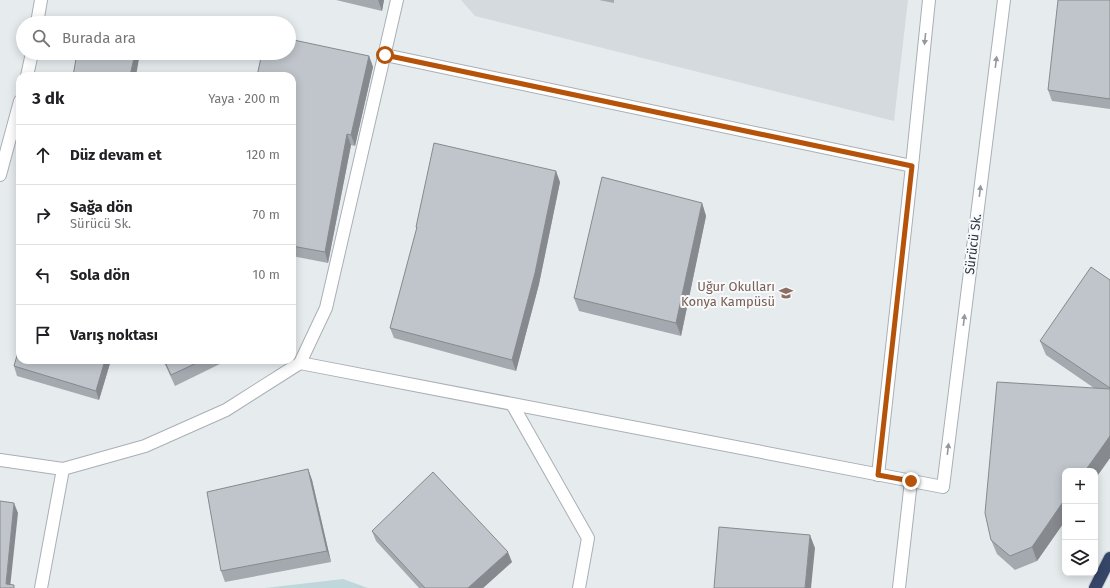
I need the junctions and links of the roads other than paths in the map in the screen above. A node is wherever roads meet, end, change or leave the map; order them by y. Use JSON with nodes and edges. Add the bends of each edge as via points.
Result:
{"nodes":[{"id":1,"x":41,"y":0,"type":"edge"},
{"id":2,"x":397,"y":0,"type":"edge"},
{"id":3,"x":929,"y":0,"type":"edge"},
{"id":4,"x":1004,"y":0,"type":"edge"},
{"id":5,"x":38,"y":16,"type":"edge"},
{"id":6,"x":385,"y":55,"type":"junction"},
{"id":7,"x":30,"y":60,"type":"edge"},
{"id":8,"x":28,"y":72,"type":"edge"},
{"id":9,"x":16,"y":116,"type":"edge"},
{"id":10,"x":912,"y":166,"type":"junction"},
{"id":11,"x":0,"y":175,"type":"edge"},
{"id":12,"x":300,"y":363,"type":"junction"},
{"id":13,"x":512,"y":404,"type":"junction"},
{"id":14,"x":0,"y":460,"type":"edge"},
{"id":15,"x":63,"y":469,"type":"junction"},
{"id":16,"x":878,"y":475,"type":"junction"},
{"id":17,"x":911,"y":481,"type":"junction"},
{"id":18,"x":1110,"y":558,"type":"edge"},
{"id":19,"x":41,"y":588,"type":"edge"},
{"id":20,"x":579,"y":588,"type":"edge"},
{"id":21,"x":899,"y":588,"type":"edge"},
{"id":22,"x":1095,"y":588,"type":"edge"}],
"edges":[{"from":1,"to":5,"type":"street"},
{"from":2,"to":6,"type":"street"},
{"from":3,"to":10,"type":"street","one_way":true},
{"from":17,"to":4,"type":"street","name":"Sürücü Sk.","one_way":true,"via":[[943,487]]},
{"from":6,"to":10,"type":"street"},
{"from":6,"to":12,"type":"street","via":[[326,308]]},
{"from":7,"to":8,"type":"street"},
{"from":9,"to":11,"type":"street"},
{"from":10,"to":16,"type":"street"},
{"from":12,"to":13,"type":"street"},
{"from":12,"to":15,"type":"street","via":[[226,410],[146,446]]},
{"from":13,"to":16,"type":"street"},
{"from":13,"to":20,"type":"street","via":[[588,538]]},
{"from":14,"to":15,"type":"street"},
{"from":15,"to":19,"type":"street"},
{"from":16,"to":17,"type":"street"},
{"from":17,"to":21,"type":"street"},
{"from":18,"to":22,"type":"highway"}]}
